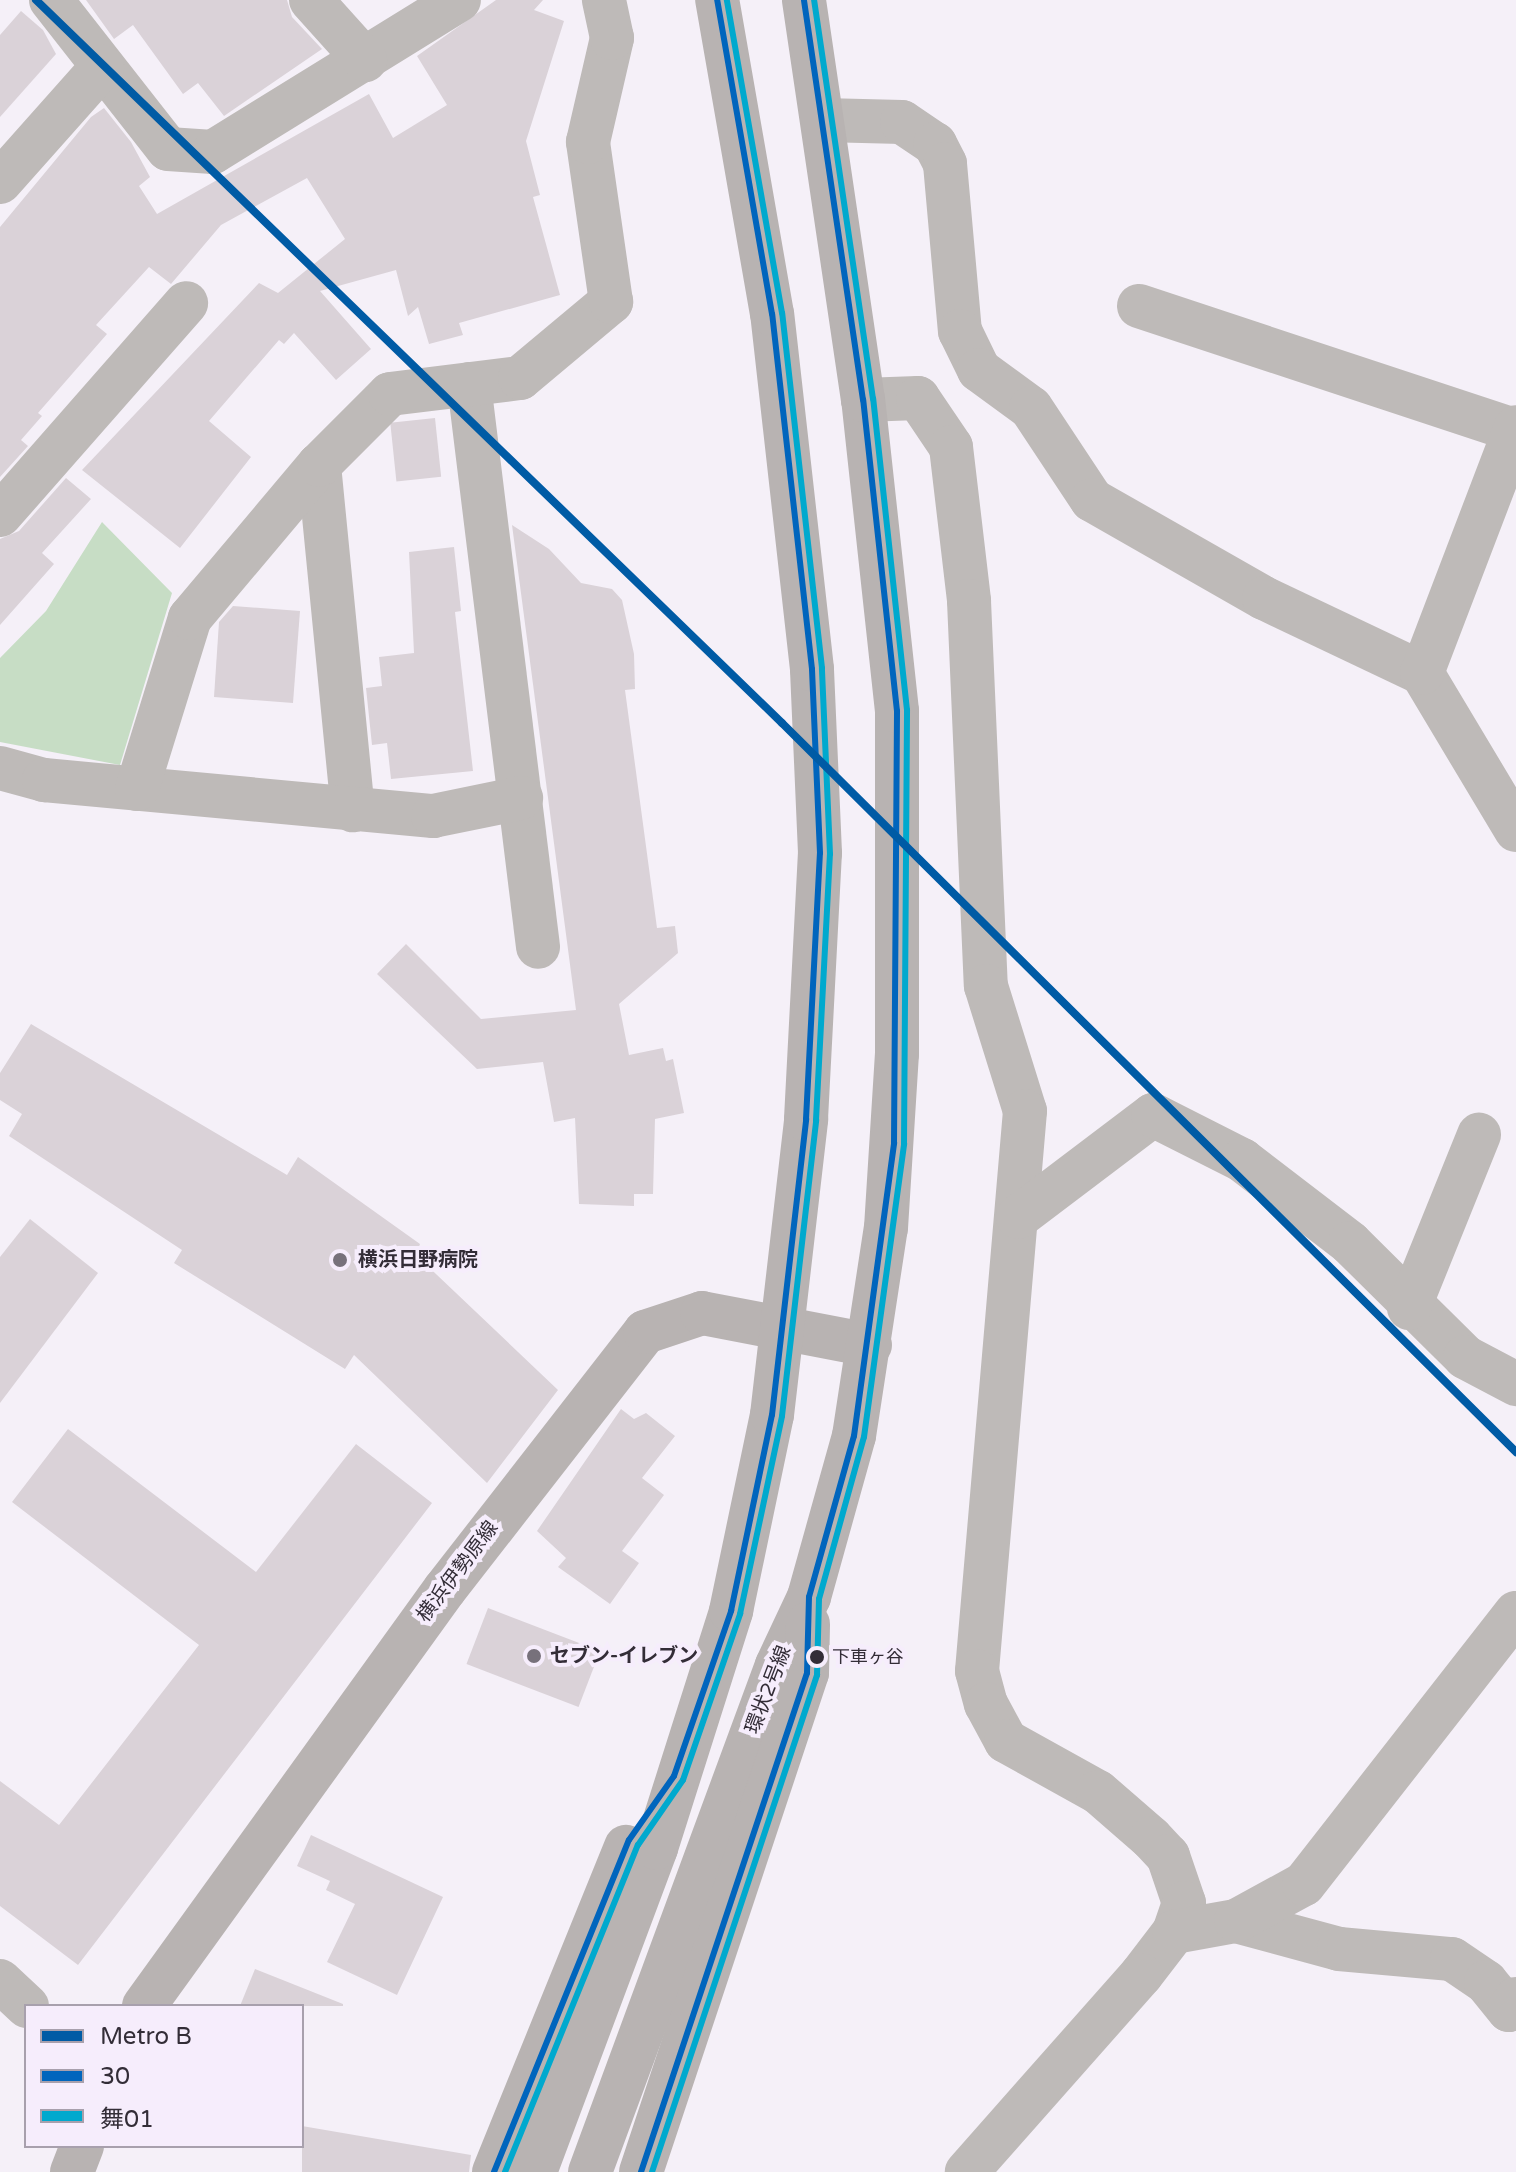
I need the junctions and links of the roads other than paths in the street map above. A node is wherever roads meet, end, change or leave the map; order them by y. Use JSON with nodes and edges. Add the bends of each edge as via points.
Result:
{"nodes":[{"id":1,"x":51,"y":0,"type":"edge"},
{"id":2,"x":311,"y":0,"type":"edge"},
{"id":3,"x":459,"y":0,"type":"edge"},
{"id":4,"x":604,"y":0,"type":"edge"},
{"id":5,"x":717,"y":0,"type":"edge"},
{"id":6,"x":804,"y":0,"type":"edge"},
{"id":7,"x":365,"y":60,"type":"junction"},
{"id":8,"x":102,"y":67,"type":"junction"},
{"id":9,"x":823,"y":120,"type":"junction"},
{"id":10,"x":0,"y":182,"type":"edge"},
{"id":11,"x":186,"y":303,"type":"dead end"},
{"id":12,"x":1139,"y":306,"type":"dead end"},
{"id":13,"x":469,"y":384,"type":"junction"},
{"id":14,"x":863,"y":400,"type":"junction"},
{"id":15,"x":1516,"y":429,"type":"edge"},
{"id":16,"x":319,"y":465,"type":"junction"},
{"id":17,"x":0,"y":515,"type":"edge"},
{"id":18,"x":1422,"y":673,"type":"junction"},
{"id":19,"x":0,"y":768,"type":"edge"},
{"id":20,"x":137,"y":789,"type":"junction"},
{"id":21,"x":521,"y":798,"type":"junction"},
{"id":22,"x":353,"y":810,"type":"junction"},
{"id":23,"x":1516,"y":830,"type":"edge"},
{"id":24,"x":538,"y":947,"type":"dead end"},
{"id":25,"x":1479,"y":1135,"type":"dead end"},
{"id":26,"x":1018,"y":1217,"type":"junction"},
{"id":27,"x":1409,"y":1308,"type":"junction"},
{"id":28,"x":784,"y":1330,"type":"junction"},
{"id":29,"x":870,"y":1345,"type":"junction"},
{"id":30,"x":1516,"y":1384,"type":"edge"},
{"id":31,"x":809,"y":1597,"type":"junction"},
{"id":32,"x":1516,"y":1613,"type":"edge"},
{"id":33,"x":674,"y":1776,"type":"junction"},
{"id":34,"x":1236,"y":1921,"type":"junction"},
{"id":35,"x":1174,"y":1932,"type":"junction"},
{"id":36,"x":0,"y":1981,"type":"edge"},
{"id":37,"x":1516,"y":1999,"type":"edge"},
{"id":38,"x":25,"y":2004,"type":"edge"},
{"id":39,"x":145,"y":2004,"type":"edge"},
{"id":40,"x":81,"y":2148,"type":"edge"},
{"id":41,"x":980,"y":2166,"type":"edge"},
{"id":42,"x":72,"y":2172,"type":"edge"},
{"id":43,"x":494,"y":2172,"type":"edge"},
{"id":44,"x":535,"y":2172,"type":"edge"},
{"id":45,"x":590,"y":2172,"type":"edge"},
{"id":46,"x":641,"y":2172,"type":"edge"}],
"edges":[{"from":1,"to":8,"type":"street"},
{"from":2,"to":7,"type":"street"},
{"from":3,"to":7,"type":"street"},
{"from":4,"to":13,"type":"street","via":[[612,38],[588,142],[611,302],[520,378]]},
{"from":5,"to":28,"type":"main road","via":[[772,314],[805,579],[818,765],[813,1030]]},
{"from":6,"to":9,"type":"main road","name":"環状2号線"},
{"from":7,"to":8,"type":"street","via":[[213,152],[168,149]]},
{"from":8,"to":10,"type":"street"},
{"from":9,"to":14,"type":"main road","name":"環状2号線"},
{"from":9,"to":18,"type":"street","via":[[902,122],[935,144],[945,164],[960,331],[979,370],[1031,408],[1092,500],[1264,598]]},
{"from":11,"to":17,"type":"street"},
{"from":12,"to":15,"type":"street"},
{"from":13,"to":16,"type":"street","via":[[390,394]]},
{"from":13,"to":21,"type":"street"},
{"from":14,"to":26,"type":"street","via":[[918,398],[951,447],[969,601],[986,986],[1025,1111]]},
{"from":14,"to":29,"type":"main road","name":"環状2号線","via":[[888,617],[900,798],[894,1143]]},
{"from":15,"to":18,"type":"street"},
{"from":16,"to":20,"type":"street","via":[[190,618]]},
{"from":16,"to":22,"type":"street"},
{"from":18,"to":23,"type":"street"},
{"from":19,"to":20,"type":"street","via":[[44,780]]},
{"from":20,"to":22,"type":"street"},
{"from":21,"to":22,"type":"street","via":[[433,816]]},
{"from":21,"to":24,"type":"street"},
{"from":25,"to":27,"type":"street"},
{"from":26,"to":27,"type":"street","via":[[1153,1115],[1242,1160],[1350,1243]]},
{"from":26,"to":35,"type":"street","via":[[977,1671],[986,1704],[1006,1741],[1098,1792],[1168,1856],[1184,1903]]},
{"from":27,"to":30,"type":"street","via":[[1465,1357]]},
{"from":28,"to":29,"type":"main road","name":"横浜伊勢原線"},
{"from":28,"to":33,"type":"main road","via":[[750,1535]]},
{"from":28,"to":39,"type":"main road","name":"横浜伊勢原線","via":[[702,1313],[657,1325],[633,1343],[445,1589]]},
{"from":29,"to":31,"type":"main road","name":"環状2号線","via":[[854,1436]]},
{"from":31,"to":45,"type":"main road","name":"環状2号線","via":[[777,1665]]},
{"from":31,"to":46,"type":"main road","via":[[807,1673]]},
{"from":32,"to":34,"type":"street","via":[[1304,1884]]},
{"from":33,"to":43,"type":"main road","via":[[629,1840]]},
{"from":33,"to":44,"type":"main road","via":[[656,1848]]},
{"from":34,"to":35,"type":"street"},
{"from":34,"to":37,"type":"street","via":[[1339,1949],[1452,1959],[1486,1982],[1509,2010]]},
{"from":35,"to":41,"type":"street"},
{"from":36,"to":38,"type":"street"},
{"from":40,"to":42,"type":"main road"}]}
